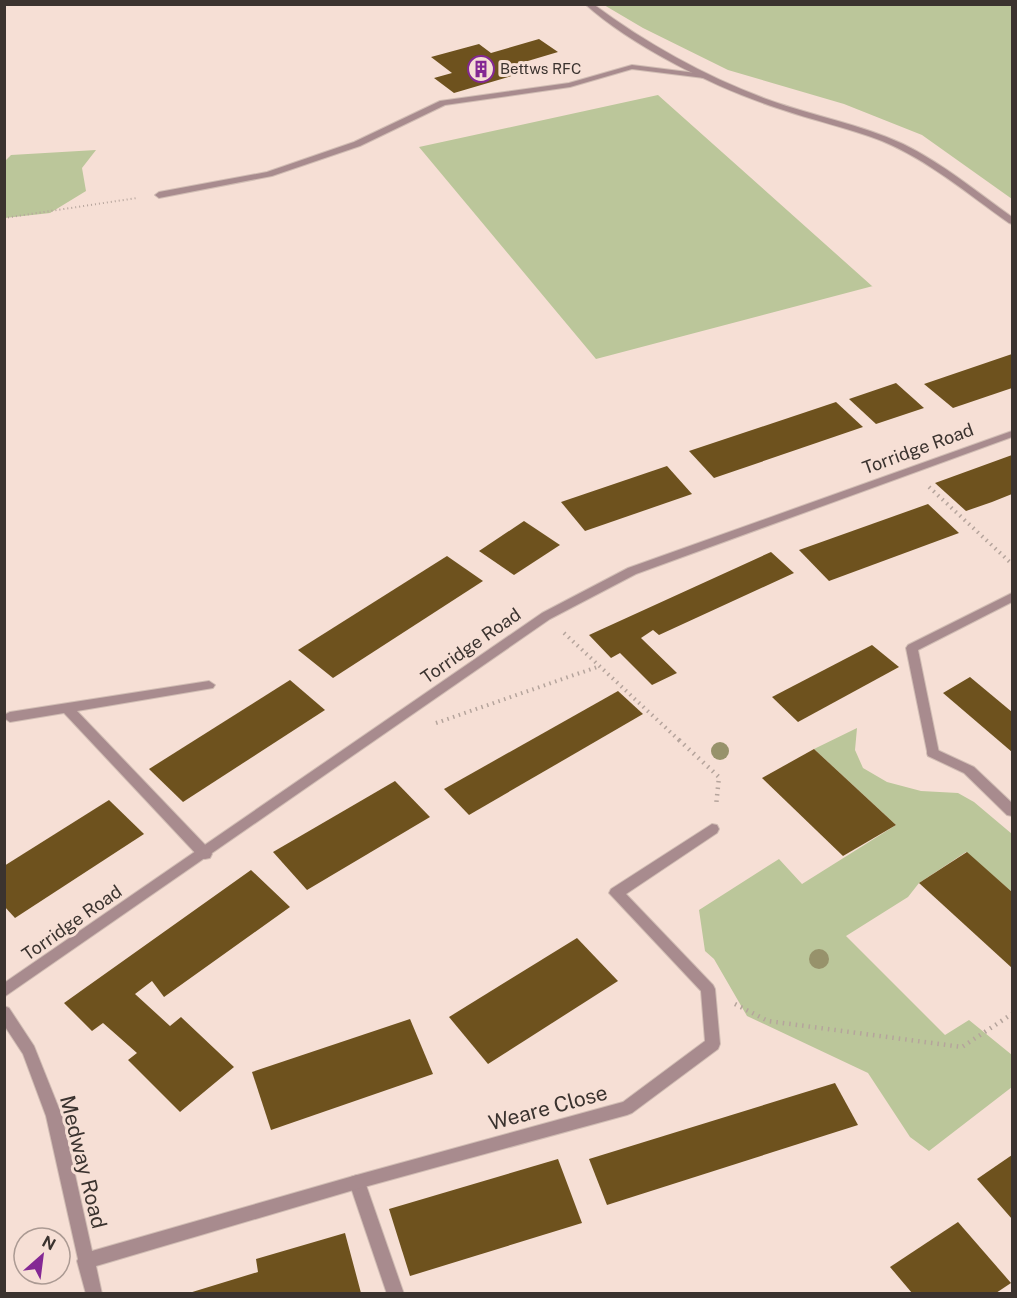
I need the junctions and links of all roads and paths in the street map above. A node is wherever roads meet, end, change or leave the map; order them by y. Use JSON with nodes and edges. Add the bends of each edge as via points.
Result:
{"nodes":[{"id":1,"x":588,"y":4,"type":"edge"},
{"id":2,"x":704,"y":76,"type":"junction"},
{"id":3,"x":159,"y":195,"type":"joint"},
{"id":4,"x":4,"y":218,"type":"edge"},
{"id":5,"x":1012,"y":221,"type":"edge"},
{"id":6,"x":1012,"y":434,"type":"edge"},
{"id":7,"x":911,"y":470,"type":"junction"},
{"id":8,"x":1012,"y":564,"type":"edge"},
{"id":9,"x":1012,"y":597,"type":"edge"},
{"id":10,"x":546,"y":616,"type":"junction"},
{"id":11,"x":600,"y":666,"type":"junction"},
{"id":12,"x":209,"y":685,"type":"dead end"},
{"id":13,"x":67,"y":708,"type":"junction"},
{"id":14,"x":10,"y":717,"type":"dead end"},
{"id":15,"x":432,"y":725,"type":"dead end"},
{"id":16,"x":1012,"y":811,"type":"edge"},
{"id":17,"x":712,"y":829,"type":"joint"},
{"id":18,"x":205,"y":854,"type":"junction"},
{"id":19,"x":708,"y":989,"type":"junction"},
{"id":20,"x":4,"y":992,"type":"edge"},
{"id":21,"x":4,"y":1012,"type":"edge"},
{"id":22,"x":1012,"y":1014,"type":"edge"},
{"id":23,"x":357,"y":1182,"type":"junction"},
{"id":24,"x":85,"y":1261,"type":"junction"},
{"id":25,"x":94,"y":1293,"type":"edge"},
{"id":26,"x":396,"y":1293,"type":"edge"}],
"edges":[{"from":1,"to":2,"type":"street","via":[[626,33]]},
{"from":2,"to":3,"type":"street","via":[[632,67],[570,85],[443,103],[357,144],[269,174]]},
{"from":2,"to":5,"type":"street","via":[[765,101],[888,141]]},
{"from":3,"to":4,"type":"path"},
{"from":6,"to":7,"type":"street","name":"Torridge Road"},
{"from":7,"to":8,"type":"path"},
{"from":7,"to":10,"type":"street","name":"Torridge Road","via":[[632,571]]},
{"from":9,"to":16,"type":"street","via":[[912,648],[933,753],[969,770]]},
{"from":10,"to":11,"type":"path"},
{"from":10,"to":18,"type":"street","name":"Torridge Road"},
{"from":11,"to":15,"type":"path"},
{"from":11,"to":17,"type":"path","via":[[720,777]]},
{"from":12,"to":13,"type":"street"},
{"from":13,"to":14,"type":"street"},
{"from":13,"to":18,"type":"street"},
{"from":17,"to":19,"type":"street","via":[[616,893]]},
{"from":18,"to":20,"type":"street","name":"Torridge Road"},
{"from":19,"to":22,"type":"path","via":[[768,1021],[962,1047]]},
{"from":19,"to":23,"type":"street","name":"Weare Close","via":[[713,1044],[627,1108]]},
{"from":21,"to":24,"type":"street","name":"Medway Road","via":[[29,1052],[54,1116]]},
{"from":23,"to":24,"type":"street","name":"Weare Close"},
{"from":23,"to":26,"type":"street"},
{"from":24,"to":25,"type":"street","name":"Medway Road"}]}
